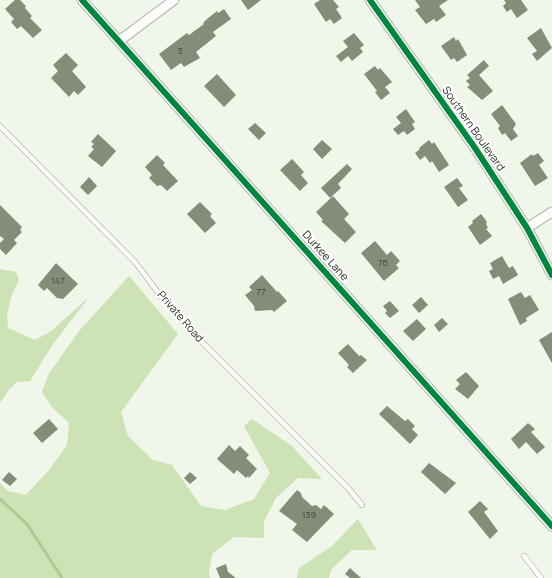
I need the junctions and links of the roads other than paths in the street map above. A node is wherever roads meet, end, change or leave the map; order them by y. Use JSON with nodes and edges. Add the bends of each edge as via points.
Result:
{"nodes":[{"id":1,"x":82,"y":0,"type":"edge"},
{"id":2,"x":174,"y":0,"type":"edge"},
{"id":3,"x":370,"y":0,"type":"edge"},
{"id":4,"x":119,"y":41,"type":"junction"},
{"id":5,"x":0,"y":126,"type":"edge"},
{"id":6,"x":552,"y":212,"type":"edge"},
{"id":7,"x":527,"y":228,"type":"junction"},
{"id":8,"x":552,"y":275,"type":"edge"},
{"id":9,"x":362,"y":505,"type":"dead end"},
{"id":10,"x":552,"y":526,"type":"edge"},
{"id":11,"x":524,"y":556,"type":"dead end"},
{"id":12,"x":541,"y":578,"type":"edge"}],
"edges":[{"from":1,"to":4,"type":"street","name":"Durkee Lane"},
{"from":2,"to":4,"type":"street"},
{"from":3,"to":7,"type":"street","name":"Southern Boulevard","via":[[475,148]]},
{"from":4,"to":10,"type":"street","name":"Durkee Lane"},
{"from":5,"to":9,"type":"lane","name":"Private Road","via":[[135,262],[166,304]]},
{"from":6,"to":7,"type":"street"},
{"from":7,"to":8,"type":"street","name":"Southern Boulevard"},
{"from":11,"to":12,"type":"lane"}]}
